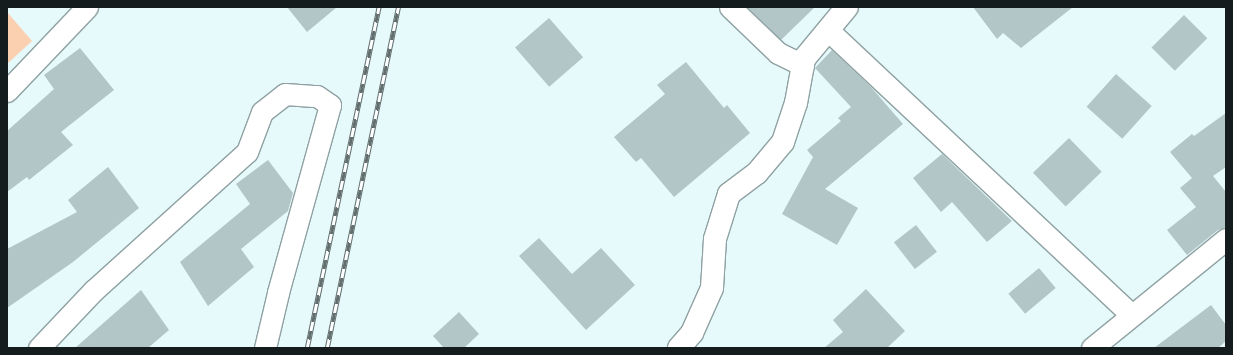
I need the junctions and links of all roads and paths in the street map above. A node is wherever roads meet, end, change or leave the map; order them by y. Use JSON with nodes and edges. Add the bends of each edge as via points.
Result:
{"nodes":[{"id":1,"x":87,"y":7,"type":"edge"},
{"id":2,"x":730,"y":7,"type":"edge"},
{"id":3,"x":847,"y":7,"type":"edge"},
{"id":4,"x":828,"y":30,"type":"junction"},
{"id":5,"x":803,"y":65,"type":"junction"},
{"id":6,"x":7,"y":91,"type":"edge"},
{"id":7,"x":1226,"y":239,"type":"edge"},
{"id":8,"x":1131,"y":315,"type":"junction"},
{"id":9,"x":39,"y":348,"type":"edge"},
{"id":10,"x":265,"y":348,"type":"edge"},
{"id":11,"x":679,"y":348,"type":"edge"},
{"id":12,"x":1092,"y":348,"type":"edge"}],
"edges":[{"from":1,"to":6,"type":"street"},
{"from":2,"to":5,"type":"street","via":[[778,53]]},
{"from":3,"to":4,"type":"street"},
{"from":4,"to":5,"type":"street","via":[[804,59]]},
{"from":4,"to":8,"type":"street"},
{"from":5,"to":11,"type":"street","via":[[796,103],[783,142],[757,173],[729,194],[715,239],[712,288],[692,333]]},
{"from":7,"to":8,"type":"street"},
{"from":8,"to":12,"type":"street"},
{"from":9,"to":10,"type":"street","via":[[93,291],[247,152],[262,112],[285,94],[317,96],[330,105]]}]}
